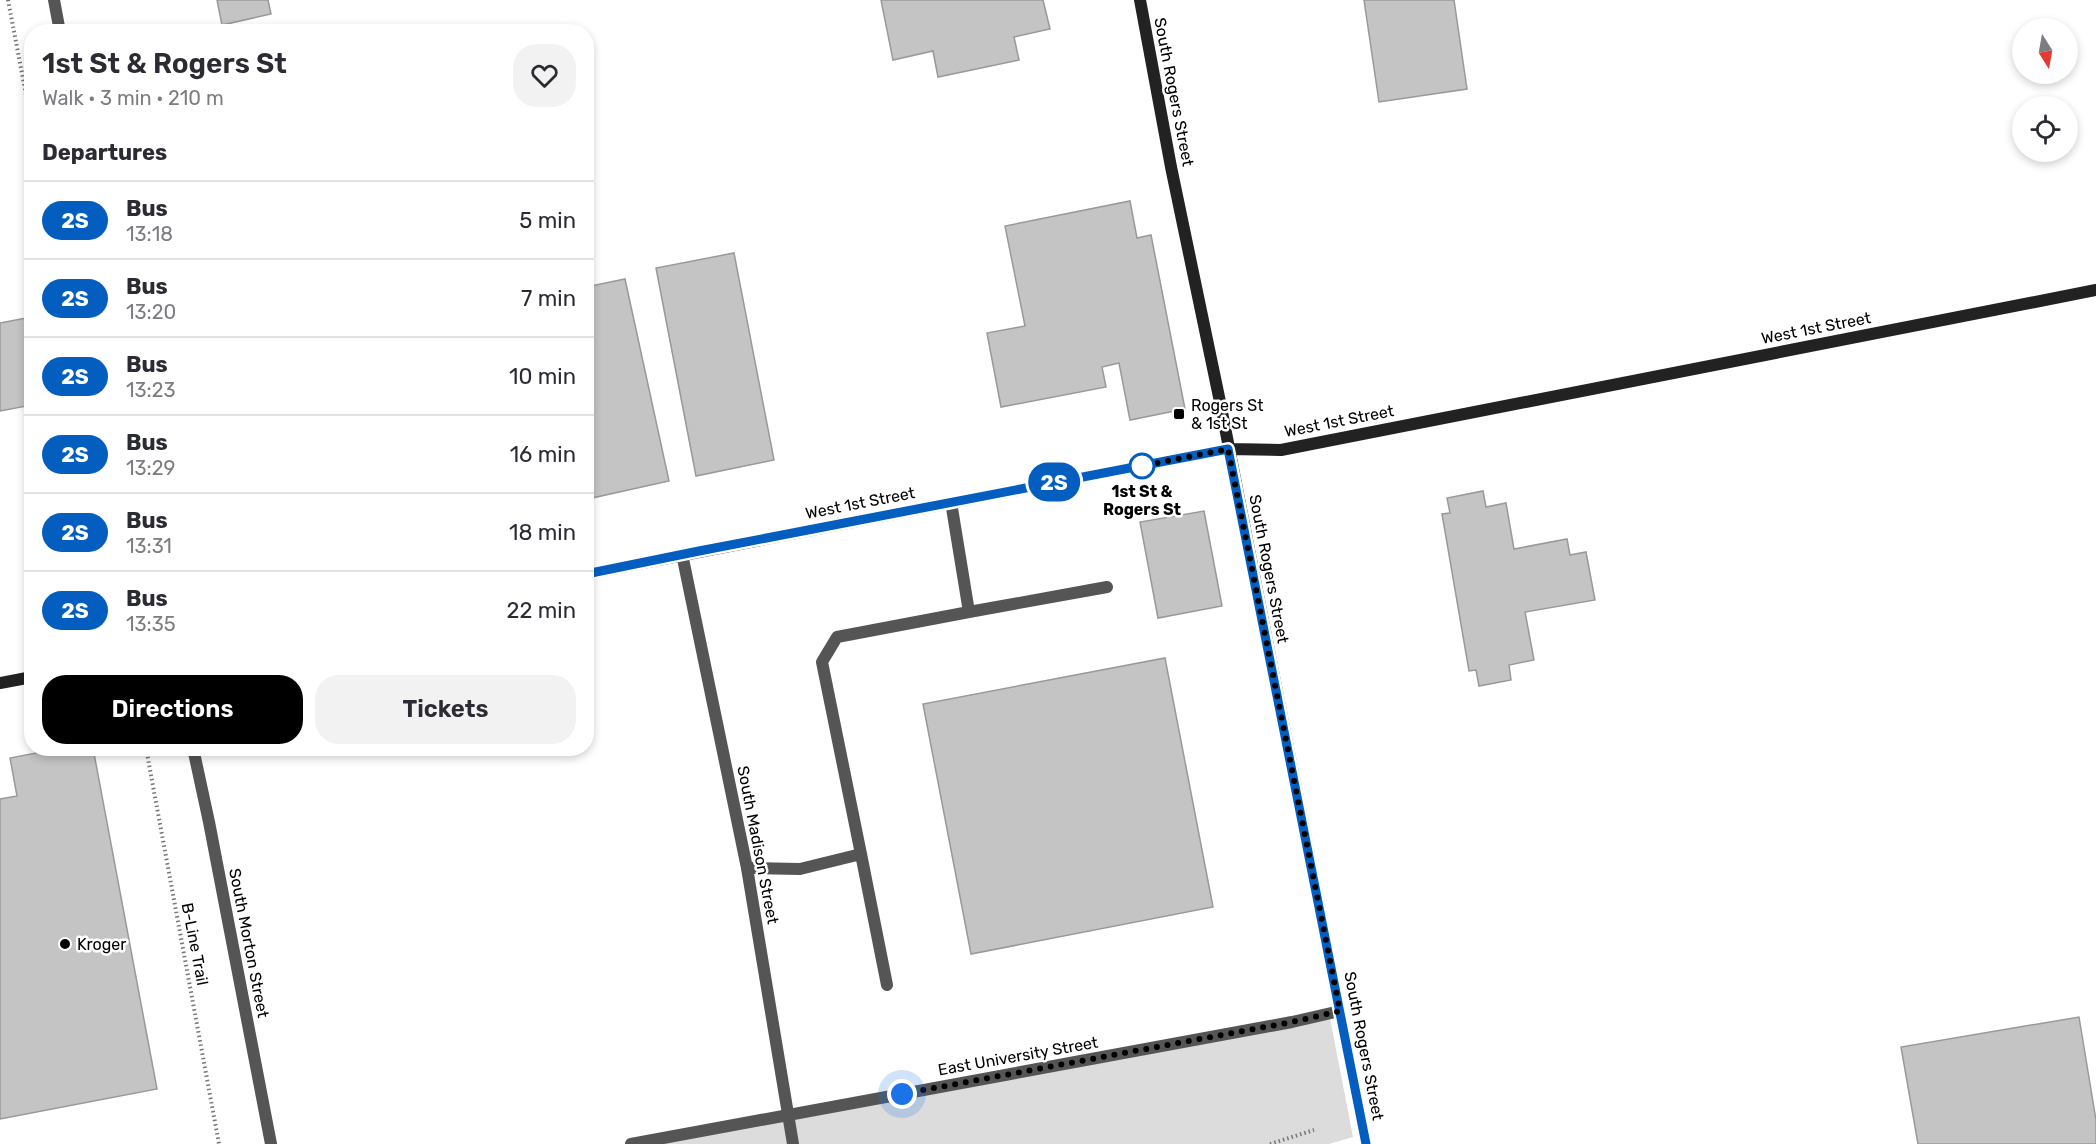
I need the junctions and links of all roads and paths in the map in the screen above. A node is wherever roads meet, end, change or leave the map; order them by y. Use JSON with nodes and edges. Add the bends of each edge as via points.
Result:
{"nodes":[{"id":1,"x":9,"y":0,"type":"edge"},
{"id":2,"x":54,"y":0,"type":"edge"},
{"id":3,"x":1140,"y":0,"type":"edge"},
{"id":4,"x":58,"y":24,"type":"edge"},
{"id":5,"x":24,"y":82,"type":"edge"},
{"id":6,"x":2096,"y":290,"type":"edge"},
{"id":7,"x":1228,"y":449,"type":"junction"},
{"id":8,"x":951,"y":502,"type":"junction"},
{"id":9,"x":682,"y":554,"type":"junction"},
{"id":10,"x":594,"y":572,"type":"edge"},
{"id":11,"x":1107,"y":587,"type":"dead end"},
{"id":12,"x":969,"y":612,"type":"junction"},
{"id":13,"x":24,"y":678,"type":"edge"},
{"id":14,"x":0,"y":683,"type":"edge"},
{"id":15,"x":147,"y":756,"type":"edge"},
{"id":16,"x":195,"y":756,"type":"edge"},
{"id":17,"x":861,"y":854,"type":"junction"},
{"id":18,"x":747,"y":868,"type":"junction"},
{"id":19,"x":888,"y":985,"type":"dead end"},
{"id":20,"x":1340,"y":1011,"type":"junction"},
{"id":21,"x":787,"y":1115,"type":"junction"},
{"id":22,"x":1314,"y":1130,"type":"dead end"},
{"id":23,"x":219,"y":1144,"type":"edge"},
{"id":24,"x":271,"y":1144,"type":"edge"},
{"id":25,"x":631,"y":1144,"type":"edge"},
{"id":26,"x":793,"y":1144,"type":"edge"},
{"id":27,"x":1270,"y":1144,"type":"edge"},
{"id":28,"x":1366,"y":1144,"type":"edge"}],
"edges":[{"from":1,"to":5,"type":"path"},
{"from":2,"to":4,"type":"street"},
{"from":3,"to":7,"type":"street","name":"South Rogers Street"},
{"from":6,"to":7,"type":"street","name":"West 1st Street","via":[[1281,450]]},
{"from":7,"to":8,"type":"street","name":"West 1st Street"},
{"from":7,"to":20,"type":"street","name":"South Rogers Street"},
{"from":8,"to":9,"type":"street","name":"West 1st Street"},
{"from":8,"to":12,"type":"street"},
{"from":9,"to":10,"type":"street","name":"West 1st Street"},
{"from":9,"to":18,"type":"street","name":"South Madison Street"},
{"from":11,"to":12,"type":"street"},
{"from":12,"to":17,"type":"street","via":[[837,637],[822,662]]},
{"from":13,"to":14,"type":"street"},
{"from":15,"to":23,"type":"path","name":"B-Line Trail"},
{"from":16,"to":24,"type":"street","name":"South Morton Street"},
{"from":17,"to":18,"type":"street","via":[[801,869]]},
{"from":17,"to":19,"type":"street"},
{"from":18,"to":21,"type":"street","name":"South Madison Street"},
{"from":20,"to":21,"type":"street","name":"East University Street"},
{"from":20,"to":28,"type":"street","name":"South Rogers Street"},
{"from":21,"to":25,"type":"street","name":"East University Street"},
{"from":21,"to":26,"type":"street","name":"South Madison Street"},
{"from":22,"to":27,"type":"path"}]}
